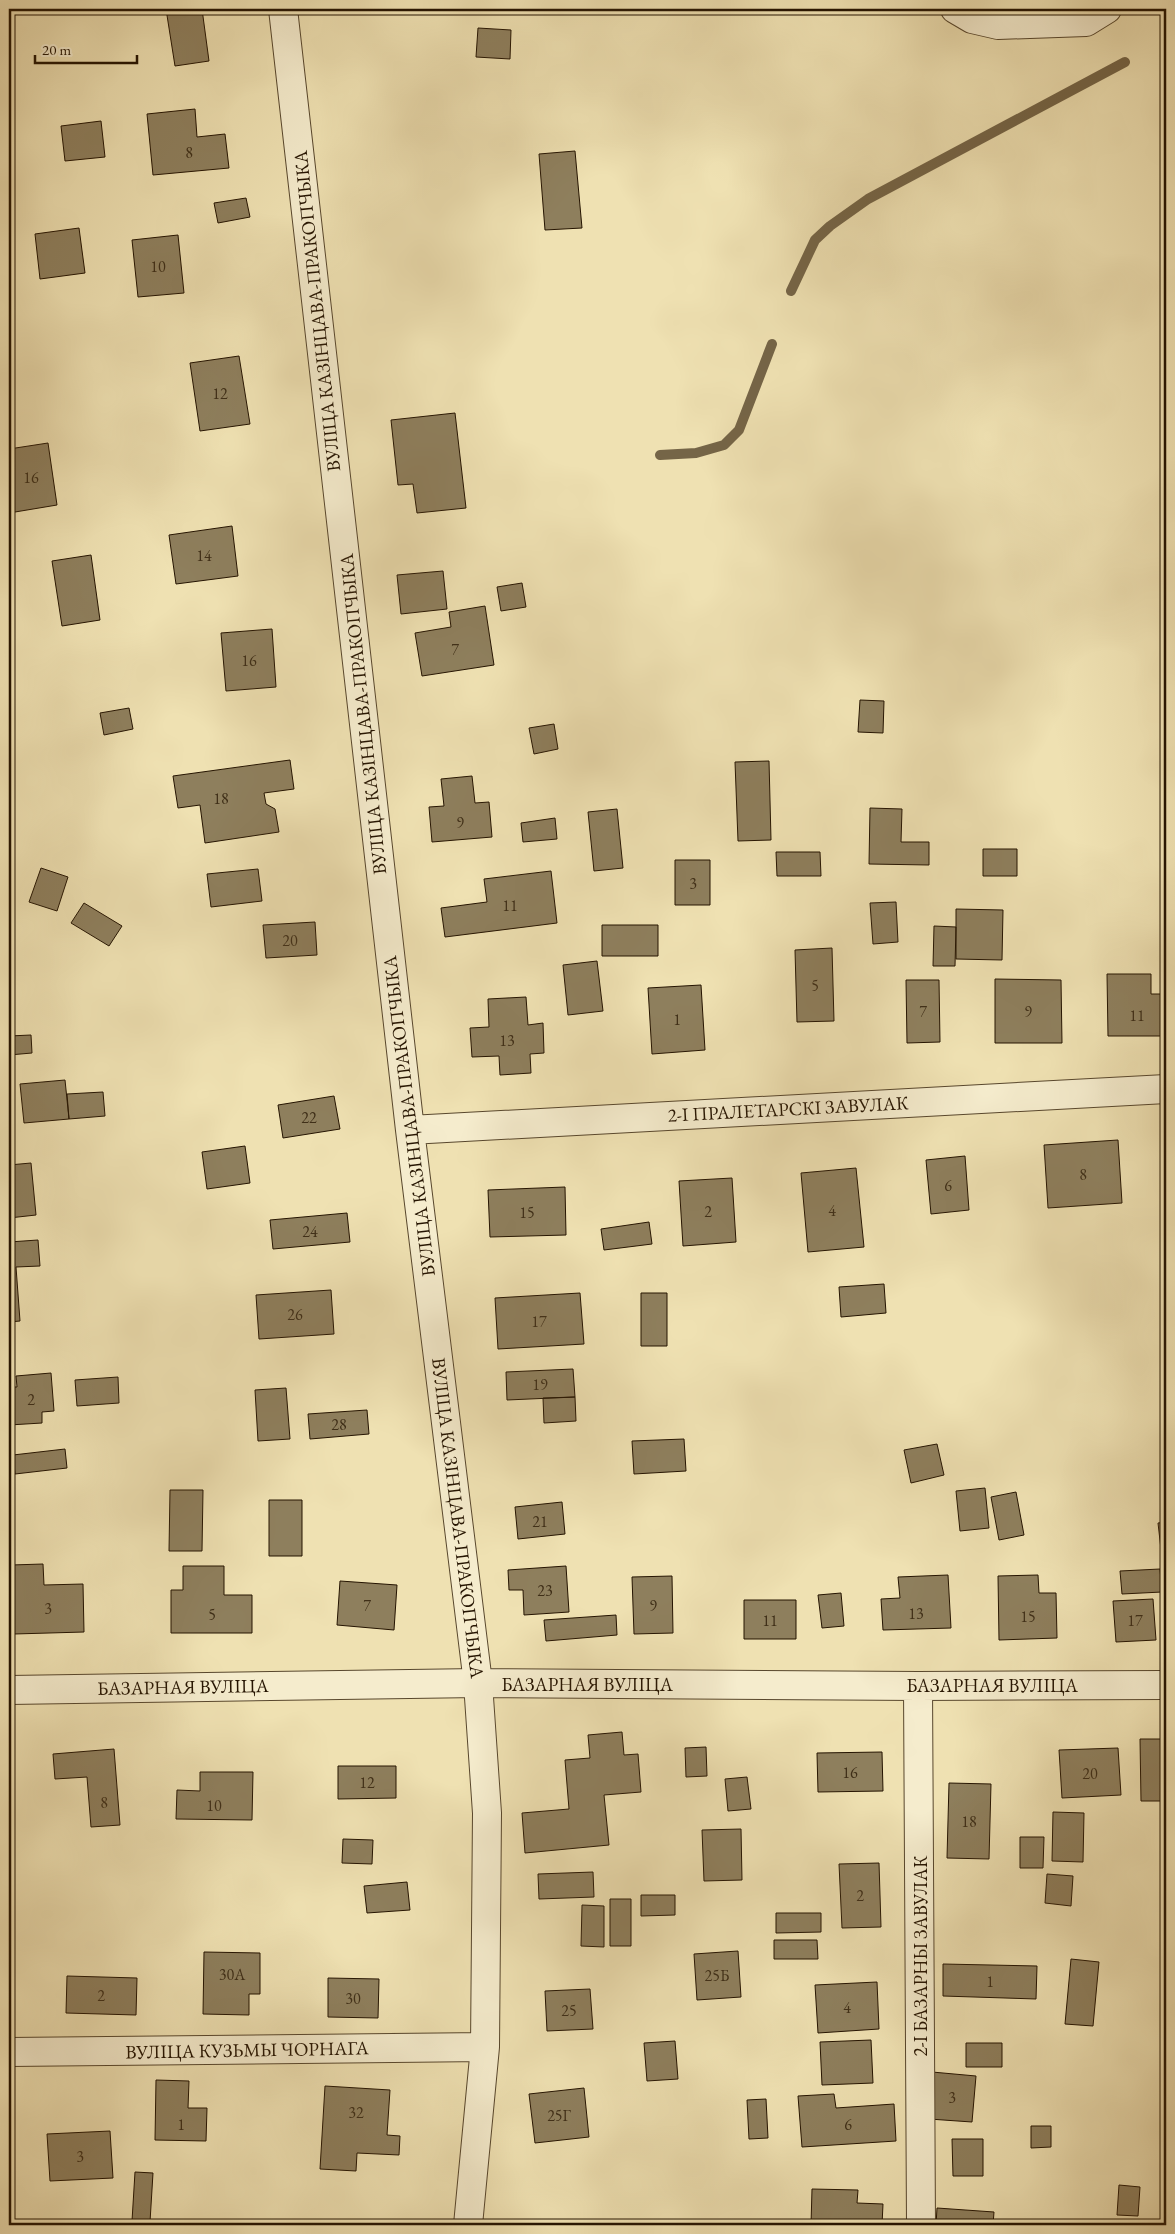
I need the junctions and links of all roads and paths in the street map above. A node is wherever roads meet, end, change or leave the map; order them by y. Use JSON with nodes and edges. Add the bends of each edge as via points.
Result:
{"nodes":[{"id":1,"x":283,"y":9,"type":"edge"},
{"id":2,"x":955,"y":9,"type":"edge"},
{"id":3,"x":1107,"y":9,"type":"edge"},
{"id":4,"x":1166,"y":1088,"type":"edge"},
{"id":5,"x":410,"y":1130,"type":"junction"},
{"id":6,"x":478,"y":1683,"type":"junction"},
{"id":7,"x":1166,"y":1685,"type":"edge"},
{"id":8,"x":918,"y":1686,"type":"junction"},
{"id":9,"x":9,"y":1690,"type":"edge"},
{"id":10,"x":485,"y":2047,"type":"junction"},
{"id":11,"x":9,"y":2052,"type":"edge"},
{"id":12,"x":468,"y":2225,"type":"edge"},
{"id":13,"x":921,"y":2225,"type":"edge"}],
"edges":[{"from":1,"to":5,"type":"street","name":"ВУЛІЦА КАЗІНЦАВА-ПРАКОПЧЫКА"},
{"from":2,"to":3,"type":"street","via":[[972,19],[998,25],[1086,22]]},
{"from":4,"to":5,"type":"street","name":"2-І ПРАЛЕТАРСКІ ЗАВУЛАК"},
{"from":5,"to":6,"type":"street","name":"ВУЛІЦА КАЗІНЦАВА-ПРАКОПЧЫКА"},
{"from":6,"to":8,"type":"street","name":"БАЗАРНАЯ ВУЛІЦА"},
{"from":6,"to":9,"type":"street","name":"БАЗАРНАЯ ВУЛІЦА"},
{"from":6,"to":10,"type":"street","name":"ВУЛІЦА КАЗІНЦАВА-ПРАКОПЧЫКА","via":[[487,1813]]},
{"from":7,"to":8,"type":"street","name":"БАЗАРНАЯ ВУЛІЦА"},
{"from":8,"to":13,"type":"street","name":"2-І БАЗАРНЫ ЗАВУЛАК"},
{"from":10,"to":11,"type":"street","name":"ВУЛІЦА КУЗЬМЫ ЧОРНАГА"},
{"from":10,"to":12,"type":"street","name":"ВУЛІЦА КАЗІНЦАВА-ПРАКОПЧЫКА"}]}
